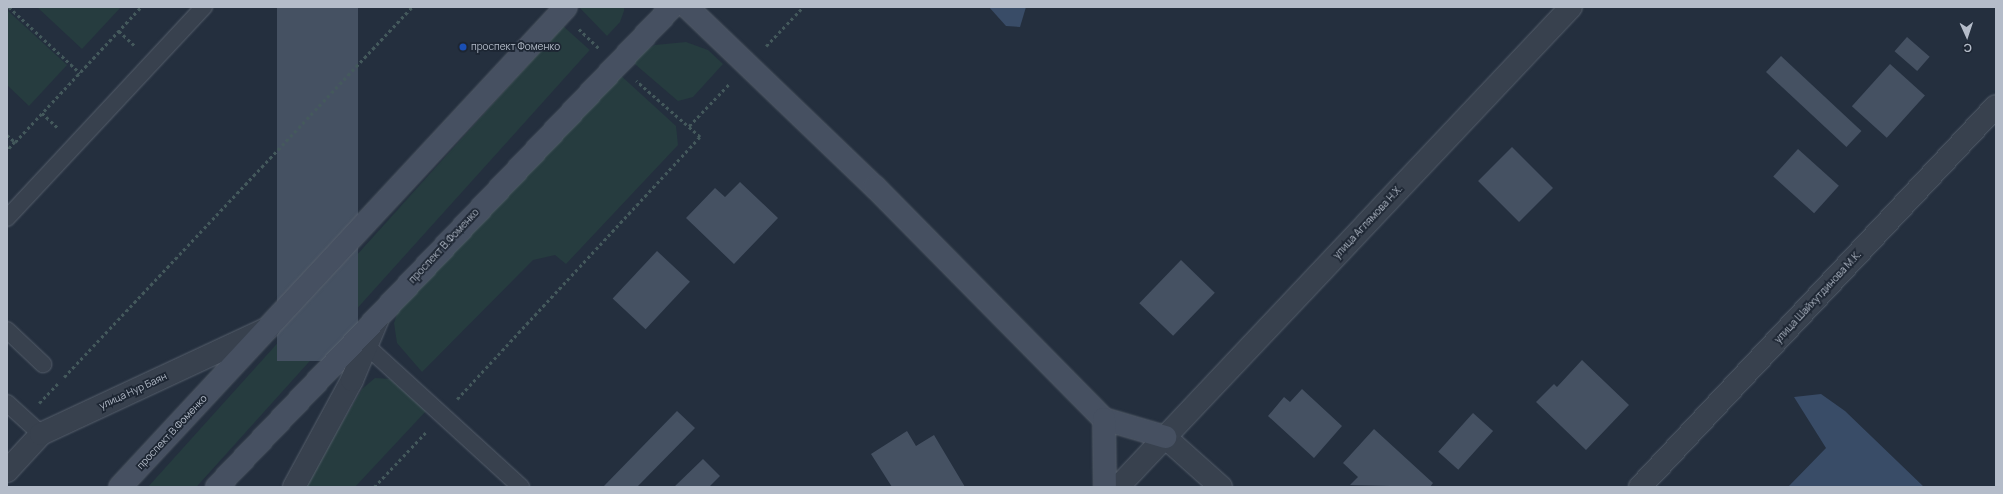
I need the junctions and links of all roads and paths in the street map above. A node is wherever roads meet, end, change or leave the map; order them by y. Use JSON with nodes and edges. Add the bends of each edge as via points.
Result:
{"nodes":[{"id":1,"x":9,"y":7,"type":"edge"},
{"id":2,"x":141,"y":7,"type":"edge"},
{"id":3,"x":204,"y":7,"type":"edge"},
{"id":4,"x":412,"y":7,"type":"edge"},
{"id":5,"x":566,"y":7,"type":"edge"},
{"id":6,"x":672,"y":7,"type":"edge"},
{"id":7,"x":687,"y":7,"type":"edge"},
{"id":8,"x":1572,"y":7,"type":"edge"},
{"id":9,"x":579,"y":29,"type":"dead end"},
{"id":10,"x":603,"y":52,"type":"dead end"},
{"id":11,"x":80,"y":73,"type":"junction"},
{"id":12,"x":631,"y":77,"type":"dead end"},
{"id":13,"x":1996,"y":106,"type":"edge"},
{"id":14,"x":7,"y":135,"type":"edge"},
{"id":15,"x":15,"y":142,"type":"junction"},
{"id":16,"x":7,"y":151,"type":"edge"},
{"id":17,"x":7,"y":218,"type":"edge"},
{"id":18,"x":269,"y":328,"type":"junction"},
{"id":19,"x":7,"y":330,"type":"edge"},
{"id":20,"x":362,"y":342,"type":"junction"},
{"id":21,"x":43,"y":364,"type":"dead end"},
{"id":22,"x":7,"y":403,"type":"edge"},
{"id":23,"x":442,"y":415,"type":"junction"},
{"id":24,"x":24,"y":419,"type":"junction"},
{"id":25,"x":1104,"y":419,"type":"junction"},
{"id":26,"x":41,"y":434,"type":"junction"},
{"id":27,"x":1164,"y":437,"type":"junction"},
{"id":28,"x":7,"y":471,"type":"edge"},
{"id":29,"x":120,"y":487,"type":"edge"},
{"id":30,"x":217,"y":487,"type":"edge"},
{"id":31,"x":294,"y":487,"type":"edge"},
{"id":32,"x":374,"y":487,"type":"edge"},
{"id":33,"x":521,"y":487,"type":"edge"},
{"id":34,"x":1105,"y":487,"type":"edge"},
{"id":35,"x":1118,"y":487,"type":"edge"},
{"id":36,"x":1221,"y":487,"type":"edge"},
{"id":37,"x":1640,"y":487,"type":"edge"}],
"edges":[{"from":1,"to":11,"type":"path"},
{"from":2,"to":11,"type":"path"},
{"from":3,"to":17,"type":"lane"},
{"from":4,"to":24,"type":"path"},
{"from":5,"to":18,"type":"main road","name":"проспект В.Фоменко"},
{"from":6,"to":20,"type":"main road","name":"проспект В.Фоменко","via":[[380,313]]},
{"from":7,"to":25,"type":"main road","via":[[875,187]]},
{"from":8,"to":27,"type":"street","name":"улица Аглямова Н.Х."},
{"from":9,"to":10,"type":"path"},
{"from":11,"to":15,"type":"path"},
{"from":12,"to":23,"type":"path","via":[[700,137]]},
{"from":13,"to":37,"type":"street","name":"улица Шайхутдинова М.К."},
{"from":14,"to":15,"type":"path"},
{"from":15,"to":16,"type":"path"},
{"from":18,"to":26,"type":"street","name":"улица Нур Баян"},
{"from":18,"to":29,"type":"main road","name":"проспект В.Фоменко"},
{"from":19,"to":21,"type":"lane"},
{"from":20,"to":23,"type":"lane"},
{"from":20,"to":30,"type":"main road","name":"проспект В.Фоменко"},
{"from":20,"to":31,"type":"street","via":[[352,380]]},
{"from":22,"to":24,"type":"lane"},
{"from":23,"to":32,"type":"path"},
{"from":23,"to":33,"type":"lane"},
{"from":24,"to":26,"type":"lane"},
{"from":25,"to":27,"type":"main road"},
{"from":25,"to":34,"type":"main road"},
{"from":26,"to":28,"type":"street","name":"улица Нур Баян"},
{"from":27,"to":35,"type":"street","name":"улица Аглямова Н.Х."},
{"from":27,"to":36,"type":"street"}]}
